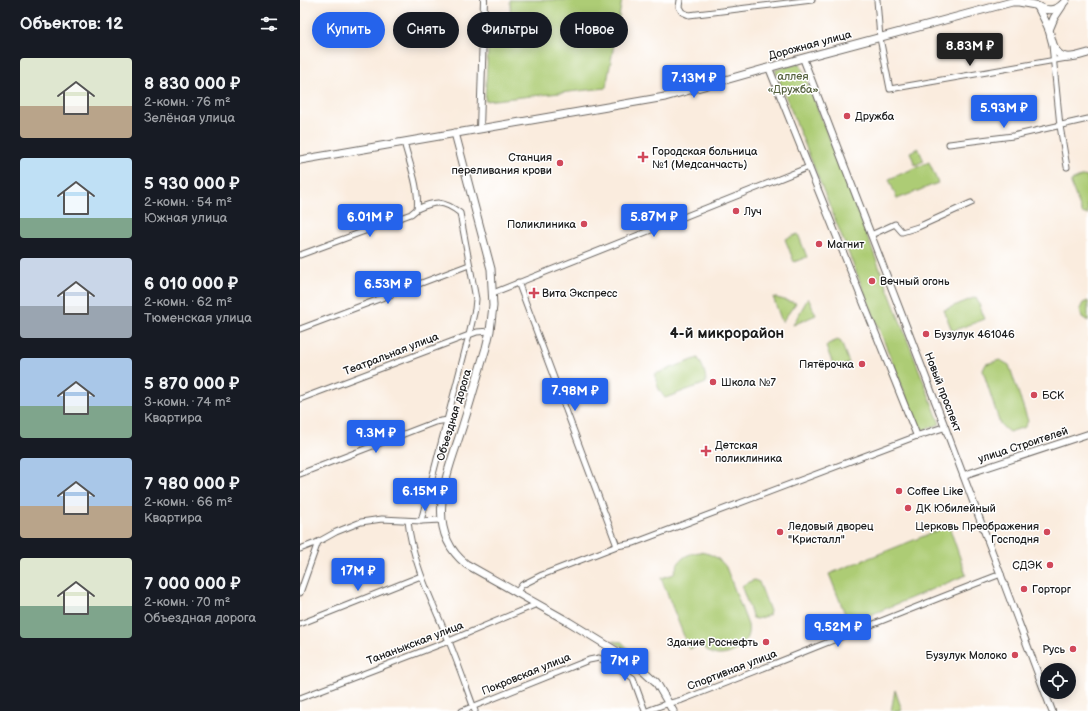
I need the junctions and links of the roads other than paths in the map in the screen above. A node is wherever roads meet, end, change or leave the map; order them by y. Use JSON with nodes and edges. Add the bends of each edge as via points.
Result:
{"nodes":[{"id":1,"x":484,"y":0,"type":"edge"},
{"id":2,"x":680,"y":0,"type":"edge"},
{"id":3,"x":812,"y":0,"type":"edge"},
{"id":4,"x":877,"y":0,"type":"edge"},
{"id":5,"x":1014,"y":1,"type":"edge"},
{"id":6,"x":1065,"y":1,"type":"edge"},
{"id":7,"x":1035,"y":4,"type":"edge"},
{"id":8,"x":1049,"y":30,"type":"junction"},
{"id":9,"x":880,"y":38,"type":"junction"},
{"id":10,"x":1052,"y":42,"type":"junction"},
{"id":11,"x":1088,"y":53,"type":"edge"},
{"id":12,"x":1069,"y":57,"type":"junction"},
{"id":13,"x":803,"y":58,"type":"junction"},
{"id":14,"x":1053,"y":61,"type":"junction"},
{"id":15,"x":769,"y":68,"type":"junction"},
{"id":16,"x":1088,"y":119,"type":"edge"},
{"id":17,"x":1060,"y":126,"type":"junction"},
{"id":18,"x":480,"y":129,"type":"junction"},
{"id":19,"x":455,"y":133,"type":"junction"},
{"id":20,"x":404,"y":142,"type":"junction"},
{"id":21,"x":949,"y":144,"type":"dead end"},
{"id":22,"x":300,"y":160,"type":"edge"},
{"id":23,"x":1067,"y":166,"type":"dead end"},
{"id":24,"x":809,"y":167,"type":"junction"},
{"id":25,"x":971,"y":203,"type":"dead end"},
{"id":26,"x":417,"y":209,"type":"junction"},
{"id":27,"x":871,"y":235,"type":"junction"},
{"id":28,"x":300,"y":255,"type":"edge"},
{"id":29,"x":469,"y":264,"type":"junction"},
{"id":30,"x":518,"y":282,"type":"junction"},
{"id":31,"x":494,"y":293,"type":"junction"},
{"id":32,"x":300,"y":329,"type":"edge"},
{"id":33,"x":490,"y":331,"type":"junction"},
{"id":34,"x":469,"y":335,"type":"junction"},
{"id":35,"x":300,"y":399,"type":"edge"},
{"id":36,"x":448,"y":420,"type":"junction"},
{"id":37,"x":946,"y":426,"type":"junction"},
{"id":38,"x":1088,"y":434,"type":"edge"},
{"id":39,"x":917,"y":436,"type":"junction"},
{"id":40,"x":300,"y":474,"type":"edge"},
{"id":41,"x":964,"y":475,"type":"junction"},
{"id":42,"x":442,"y":520,"type":"junction"},
{"id":43,"x":408,"y":521,"type":"junction"},
{"id":44,"x":421,"y":521,"type":"junction"},
{"id":45,"x":318,"y":542,"type":"junction"},
{"id":46,"x":617,"y":546,"type":"junction"},
{"id":47,"x":300,"y":549,"type":"edge"},
{"id":48,"x":1001,"y":574,"type":"junction"},
{"id":49,"x":421,"y":576,"type":"junction"},
{"id":50,"x":516,"y":593,"type":"junction"},
{"id":51,"x":300,"y":594,"type":"edge"},
{"id":52,"x":537,"y":604,"type":"junction"},
{"id":53,"x":300,"y":624,"type":"edge"},
{"id":54,"x":449,"y":640,"type":"junction"},
{"id":55,"x":300,"y":698,"type":"edge"},
{"id":56,"x":669,"y":703,"type":"junction"},
{"id":57,"x":474,"y":709,"type":"edge"},
{"id":58,"x":462,"y":711,"type":"edge"},
{"id":59,"x":646,"y":711,"type":"edge"},
{"id":60,"x":673,"y":711,"type":"edge"},
{"id":61,"x":1052,"y":711,"type":"edge"}],
"edges":[{"from":1,"to":18,"type":"street"},
{"from":2,"to":3,"type":"street","via":[[679,7],[682,12],[689,15]]},
{"from":4,"to":9,"type":"street"},
{"from":5,"to":7,"type":"main road"},
{"from":5,"to":9,"type":"main road","name":"Дорожная улица"},
{"from":6,"to":7,"type":"main road","via":[[1050,10]]},
{"from":6,"to":8,"type":"main road"},
{"from":7,"to":8,"type":"main road"},
{"from":8,"to":10,"type":"main road"},
{"from":9,"to":13,"type":"main road","name":"Дорожная улица"},
{"from":9,"to":14,"type":"street","via":[[890,89]]},
{"from":10,"to":12,"type":"main road","via":[[1060,54]]},
{"from":10,"to":14,"type":"street"},
{"from":11,"to":12,"type":"main road"},
{"from":12,"to":14,"type":"street"},
{"from":13,"to":15,"type":"main road","name":"Дорожная улица"},
{"from":13,"to":27,"type":"street","name":"Новый проспект"},
{"from":14,"to":17,"type":"street"},
{"from":15,"to":18,"type":"main road","name":"Дорожная улица","via":[[665,97]]},
{"from":15,"to":24,"type":"street"},
{"from":16,"to":17,"type":"street"},
{"from":17,"to":21,"type":"street","via":[[1014,136]]},
{"from":17,"to":23,"type":"street"},
{"from":18,"to":19,"type":"main road","name":"Дорожная улица"},
{"from":19,"to":20,"type":"main road","name":"Дорожная улица"},
{"from":19,"to":31,"type":"main road","name":"Объездная дорога","via":[[488,254]]},
{"from":20,"to":22,"type":"main road","name":"Дорожная улица"},
{"from":20,"to":26,"type":"street","via":[[418,202]]},
{"from":24,"to":30,"type":"street"},
{"from":24,"to":39,"type":"street"},
{"from":25,"to":27,"type":"street","via":[[918,227],[902,232],[895,224]]},
{"from":26,"to":28,"type":"street","via":[[411,214]]},
{"from":26,"to":29,"type":"street","via":[[438,202],[460,213]]},
{"from":27,"to":37,"type":"street","name":"Новый проспект"},
{"from":29,"to":32,"type":"street"},
{"from":29,"to":34,"type":"street","via":[[476,299]]},
{"from":30,"to":31,"type":"street"},
{"from":30,"to":46,"type":"street"},
{"from":31,"to":33,"type":"main road","name":"Объездная дорога"},
{"from":33,"to":34,"type":"street","name":"Театральная улица"},
{"from":33,"to":42,"type":"main road","name":"Объездная дорога","via":[[448,469],[442,497]]},
{"from":34,"to":35,"type":"street","name":"Театральная улица"},
{"from":34,"to":36,"type":"street"},
{"from":36,"to":40,"type":"street","via":[[434,422]]},
{"from":36,"to":44,"type":"street"},
{"from":37,"to":39,"type":"street"},
{"from":37,"to":41,"type":"street","name":"Новый проспект"},
{"from":38,"to":41,"type":"street","name":"улица Строителей"},
{"from":39,"to":46,"type":"street","via":[[634,543]]},
{"from":41,"to":48,"type":"street","name":"Новый проспект"},
{"from":42,"to":44,"type":"street"},
{"from":42,"to":50,"type":"main road","name":"Объездная дорога","via":[[446,540],[459,558]]},
{"from":43,"to":44,"type":"street"},
{"from":43,"to":45,"type":"street","via":[[382,519],[361,522]]},
{"from":43,"to":49,"type":"street","via":[[409,535]]},
{"from":45,"to":47,"type":"street"},
{"from":45,"to":51,"type":"street"},
{"from":46,"to":50,"type":"street","via":[[528,582]]},
{"from":48,"to":56,"type":"street","name":"Спортивная улица","via":[[791,658]]},
{"from":48,"to":61,"type":"street","name":"Новый проспект"},
{"from":49,"to":53,"type":"street"},
{"from":49,"to":54,"type":"street"},
{"from":50,"to":52,"type":"main road","name":"Объездная дорога"},
{"from":52,"to":54,"type":"street","name":"Тананыкская улица"},
{"from":52,"to":56,"type":"main road","name":"Объездная дорога","via":[[634,662],[650,676]]},
{"from":54,"to":55,"type":"street","name":"Тананыкская улица"},
{"from":54,"to":57,"type":"street"},
{"from":56,"to":59,"type":"street","name":"Спортивная улица"},
{"from":56,"to":60,"type":"main road","name":"Объездная дорога"},
{"from":57,"to":58,"type":"street","name":"Покровская улица"},
{"from":57,"to":59,"type":"street","name":"Покровская улица","via":[[599,658],[633,678]]}]}
